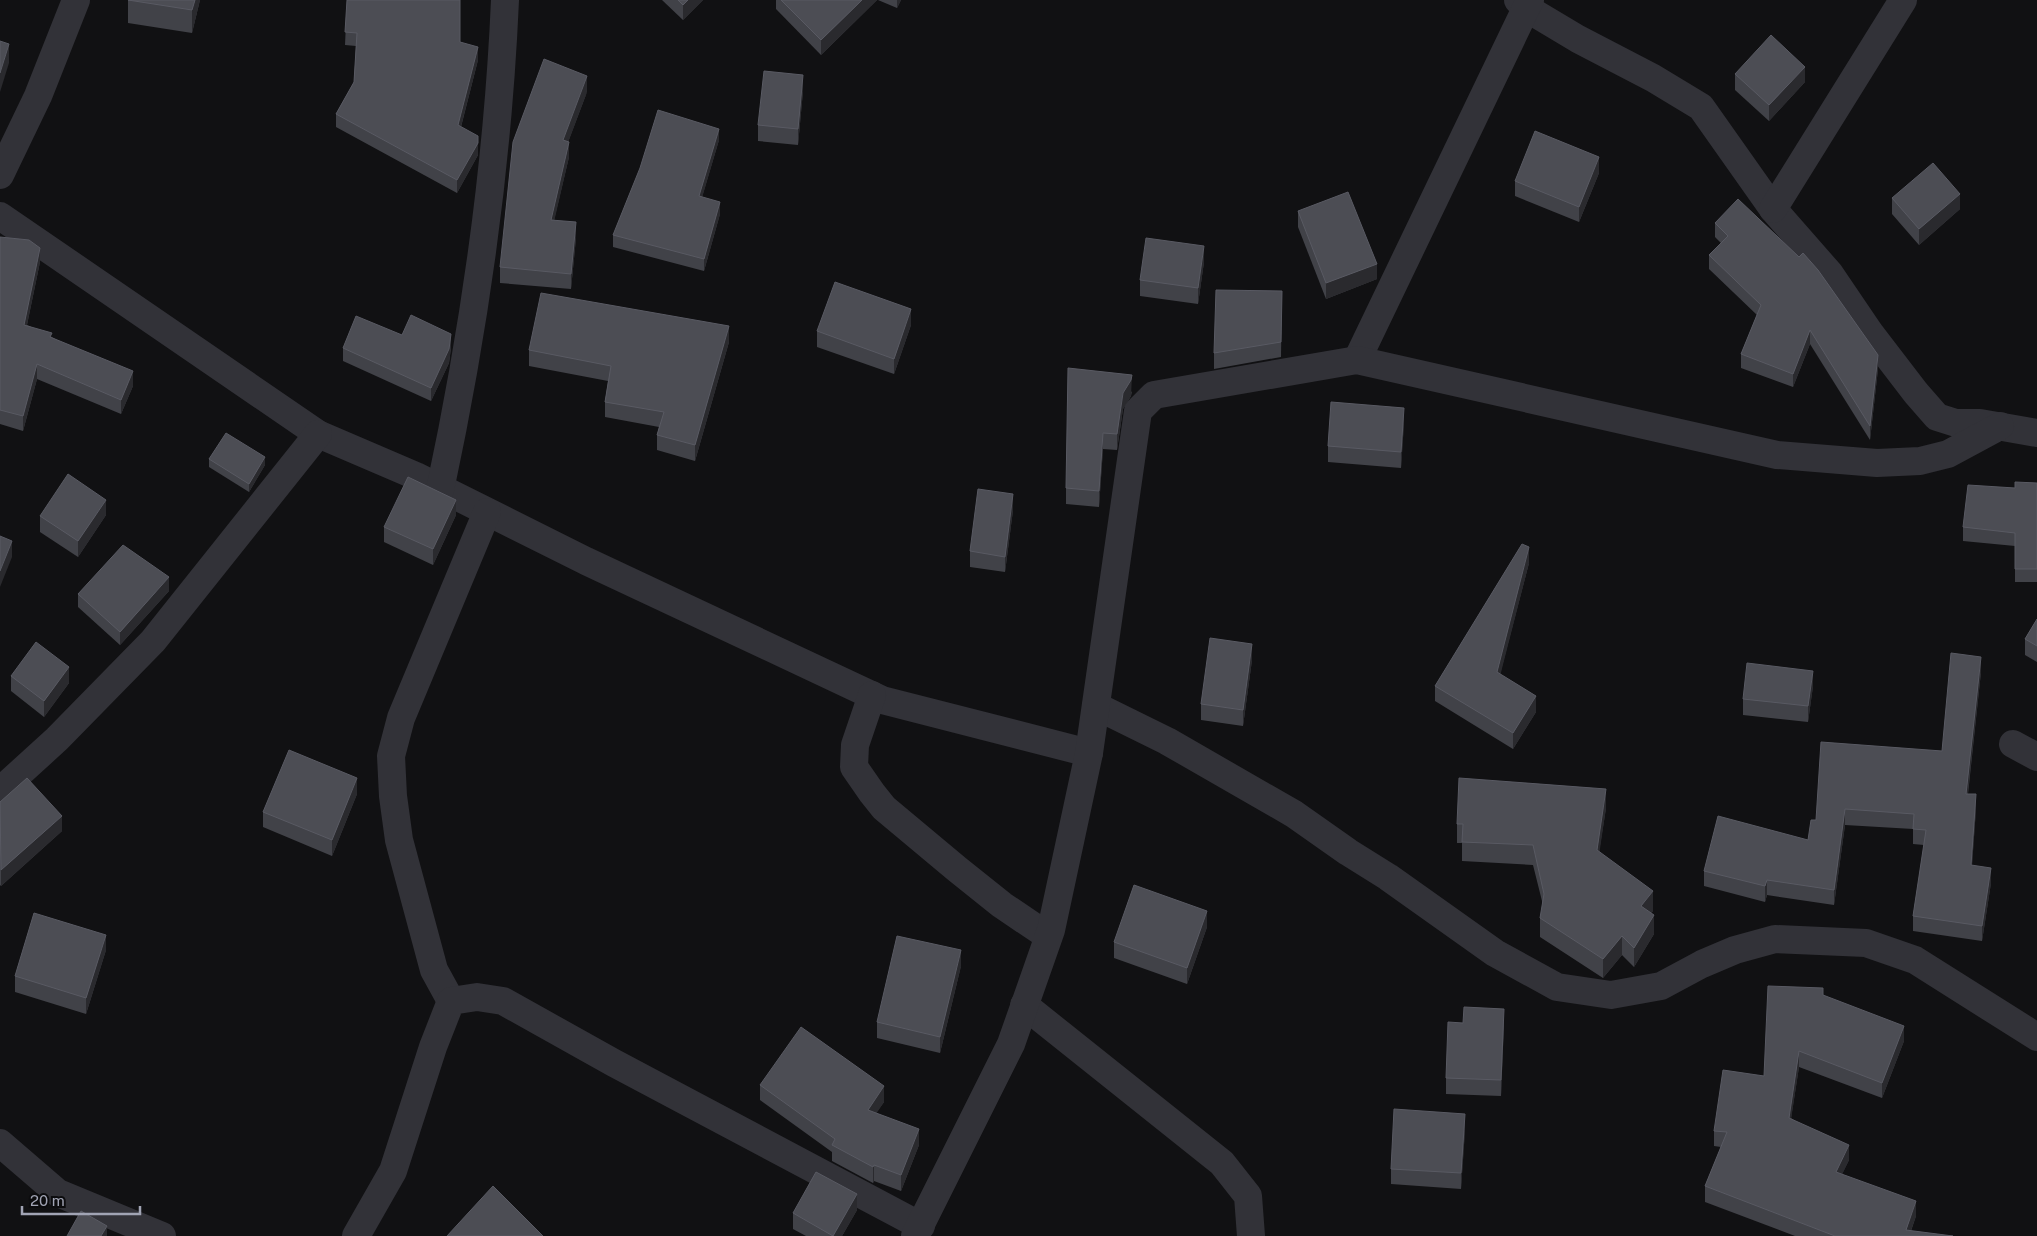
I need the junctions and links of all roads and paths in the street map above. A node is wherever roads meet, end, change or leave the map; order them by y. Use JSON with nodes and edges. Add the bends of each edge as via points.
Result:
{"nodes":[{"id":1,"x":76,"y":0,"type":"edge"},
{"id":2,"x":504,"y":0,"type":"edge"},
{"id":3,"x":1903,"y":0,"type":"edge"},
{"id":4,"x":1525,"y":3,"type":"edge"},
{"id":5,"x":0,"y":175,"type":"edge"},
{"id":6,"x":1772,"y":209,"type":"junction"},
{"id":7,"x":0,"y":216,"type":"edge"},
{"id":8,"x":1357,"y":360,"type":"junction"},
{"id":9,"x":2000,"y":426,"type":"junction"},
{"id":10,"x":2037,"y":432,"type":"edge"},
{"id":11,"x":318,"y":434,"type":"junction"},
{"id":12,"x":440,"y":490,"type":"junction"},
{"id":13,"x":487,"y":512,"type":"junction"},
{"id":14,"x":872,"y":695,"type":"junction"},
{"id":15,"x":1096,"y":706,"type":"junction"},
{"id":16,"x":2013,"y":744,"type":"dead end"},
{"id":17,"x":1089,"y":753,"type":"junction"},
{"id":18,"x":2037,"y":757,"type":"edge"},
{"id":19,"x":0,"y":791,"type":"edge"},
{"id":20,"x":1048,"y":936,"type":"junction"},
{"id":21,"x":452,"y":1001,"type":"junction"},
{"id":22,"x":1024,"y":1004,"type":"junction"},
{"id":23,"x":2037,"y":1038,"type":"edge"},
{"id":24,"x":0,"y":1143,"type":"edge"},
{"id":25,"x":918,"y":1231,"type":"edge"},
{"id":26,"x":162,"y":1236,"type":"edge"},
{"id":27,"x":356,"y":1236,"type":"edge"},
{"id":28,"x":1251,"y":1236,"type":"edge"}],
"edges":[{"from":1,"to":5,"type":"street","via":[[38,96]]},
{"from":2,"to":12,"type":"street","via":[[502,68],[479,269],[455,421]]},
{"from":3,"to":6,"type":"street"},
{"from":4,"to":6,"type":"street","via":[[1578,39],[1701,107]]},
{"from":4,"to":8,"type":"street"},
{"from":6,"to":9,"type":"street","via":[[1830,274],[1870,333],[1937,417],[1956,423]]},
{"from":7,"to":11,"type":"street"},
{"from":8,"to":9,"type":"street","via":[[1777,455],[1877,463],[1920,461],[1948,454]]},
{"from":8,"to":15,"type":"street","via":[[1154,394],[1138,411]]},
{"from":9,"to":10,"type":"street"},
{"from":11,"to":12,"type":"street","via":[[416,476]]},
{"from":11,"to":19,"type":"street","via":[[153,641],[57,739]]},
{"from":12,"to":13,"type":"street"},
{"from":13,"to":14,"type":"street"},
{"from":13,"to":21,"type":"street","via":[[401,718],[391,756],[399,840],[434,970]]},
{"from":14,"to":17,"type":"street"},
{"from":14,"to":20,"type":"street","via":[[855,745],[854,767],[872,793],[884,808],[956,869]]},
{"from":15,"to":17,"type":"street"},
{"from":15,"to":23,"type":"street","via":[[1294,814],[1495,953],[1557,987],[1610,995],[1661,986],[1735,950],[1775,939],[1866,943],[1915,960]]},
{"from":16,"to":18,"type":"street"},
{"from":17,"to":20,"type":"street"},
{"from":20,"to":22,"type":"street"},
{"from":21,"to":25,"type":"street","via":[[476,997],[503,1001]]},
{"from":21,"to":27,"type":"street","via":[[433,1047],[393,1171]]},
{"from":22,"to":25,"type":"street","via":[[1011,1044]]},
{"from":22,"to":28,"type":"street","via":[[1222,1163],[1248,1196]]},
{"from":24,"to":26,"type":"street","via":[[58,1193]]}]}
